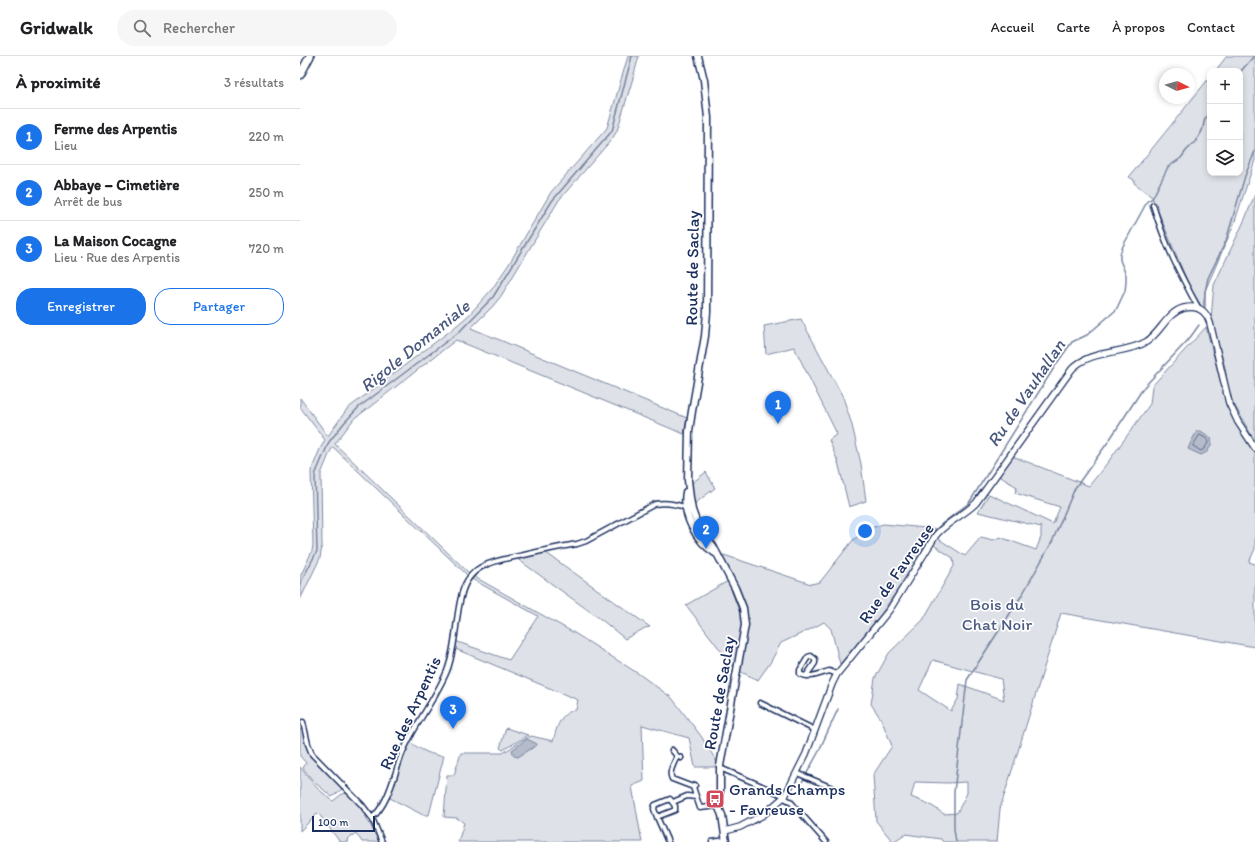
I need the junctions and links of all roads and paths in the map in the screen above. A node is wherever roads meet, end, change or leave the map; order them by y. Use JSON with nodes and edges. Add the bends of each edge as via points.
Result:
{"nodes":[{"id":1,"x":310,"y":56,"type":"edge"},
{"id":2,"x":698,"y":56,"type":"edge"},
{"id":3,"x":300,"y":75,"type":"edge"},
{"id":4,"x":1152,"y":205,"type":"dead end"},
{"id":5,"x":1199,"y":308,"type":"junction"},
{"id":6,"x":1255,"y":448,"type":"edge"},
{"id":7,"x":688,"y":480,"type":"junction"},
{"id":8,"x":686,"y":500,"type":"junction"},
{"id":9,"x":678,"y":504,"type":"junction"},
{"id":10,"x":686,"y":508,"type":"junction"},
{"id":11,"x":694,"y":518,"type":"junction"},
{"id":12,"x":716,"y":554,"type":"junction"},
{"id":13,"x":837,"y":674,"type":"junction"},
{"id":14,"x":806,"y":676,"type":"junction"},
{"id":15,"x":760,"y":703,"type":"dead end"},
{"id":16,"x":303,"y":722,"type":"dead end"},
{"id":17,"x":815,"y":730,"type":"junction"},
{"id":18,"x":672,"y":750,"type":"dead end"},
{"id":19,"x":720,"y":768,"type":"junction"},
{"id":20,"x":797,"y":773,"type":"junction"},
{"id":21,"x":837,"y":790,"type":"dead end"},
{"id":22,"x":785,"y":796,"type":"junction"},
{"id":23,"x":696,"y":797,"type":"junction"},
{"id":24,"x":673,"y":802,"type":"junction"},
{"id":25,"x":718,"y":806,"type":"junction"},
{"id":26,"x":657,"y":817,"type":"junction"},
{"id":27,"x":372,"y":818,"type":"junction"},
{"id":28,"x":725,"y":831,"type":"junction"},
{"id":29,"x":726,"y":841,"type":"edge"},
{"id":30,"x":382,"y":842,"type":"edge"},
{"id":31,"x":668,"y":842,"type":"edge"},
{"id":32,"x":712,"y":842,"type":"edge"},
{"id":33,"x":826,"y":842,"type":"edge"}],
"edges":[{"from":1,"to":3,"type":"main road"},
{"from":2,"to":7,"type":"main road","name":"Route de Saclay","via":[[706,92],[708,118],[707,312],[691,418]]},
{"from":4,"to":5,"type":"street","via":[[1179,273]]},
{"from":5,"to":6,"type":"street","via":[[1210,323],[1229,403]]},
{"from":5,"to":13,"type":"street","name":"Rue de Favreuse","via":[[1185,308],[1175,312],[1157,333],[1143,344],[1080,361],[1072,369],[976,503],[936,535],[890,609]]},
{"from":7,"to":8,"type":"main road","name":"Route de Saclay"},
{"from":7,"to":11,"type":"main road","name":"Route de Saclay"},
{"from":8,"to":9,"type":"street","name":"Rue des Arpentis"},
{"from":8,"to":10,"type":"main road","name":"Route de Saclay"},
{"from":8,"to":11,"type":"street","name":"Route de Saclay"},
{"from":9,"to":10,"type":"street","name":"Rue des Arpentis"},
{"from":9,"to":27,"type":"street","name":"Rue des Arpentis","via":[[655,504],[577,544],[497,560],[477,569],[470,576],[461,596],[447,670],[403,752],[379,812]]},
{"from":10,"to":12,"type":"main road","name":"Route de Saclay","via":[[694,530]]},
{"from":11,"to":12,"type":"main road","name":"Route de Saclay"},
{"from":12,"to":19,"type":"main road","name":"Route de Saclay","via":[[740,600],[745,625]]},
{"from":13,"to":14,"type":"street","via":[[828,671]]},
{"from":13,"to":17,"type":"street","name":"Rue de Favreuse"},
{"from":14,"to":14,"type":"street","via":[[815,663],[812,656],[808,657],[800,670],[800,674]]},
{"from":15,"to":17,"type":"street"},
{"from":16,"to":27,"type":"street","via":[[312,754]]},
{"from":17,"to":20,"type":"street","name":"Rue de Favreuse"},
{"from":18,"to":23,"type":"street","via":[[679,757],[671,772],[672,779],[694,786]]},
{"from":19,"to":22,"type":"street"},
{"from":19,"to":25,"type":"main road","name":"Route de Saclay"},
{"from":20,"to":21,"type":"street"},
{"from":20,"to":22,"type":"street","name":"Rue de Favreuse"},
{"from":22,"to":28,"type":"street","name":"Rue de Favreuse","via":[[763,815]]},
{"from":22,"to":33,"type":"street"},
{"from":23,"to":24,"type":"street","via":[[687,796]]},
{"from":23,"to":25,"type":"street","via":[[700,808]]},
{"from":24,"to":26,"type":"street","via":[[675,810]]},
{"from":24,"to":26,"type":"street","via":[[670,799],[655,805]]},
{"from":25,"to":28,"type":"main road","name":"Route de Saclay"},
{"from":26,"to":31,"type":"street"},
{"from":27,"to":30,"type":"street"},
{"from":28,"to":29,"type":"main road","name":"Route de Saclay"},
{"from":29,"to":32,"type":"street"}]}
